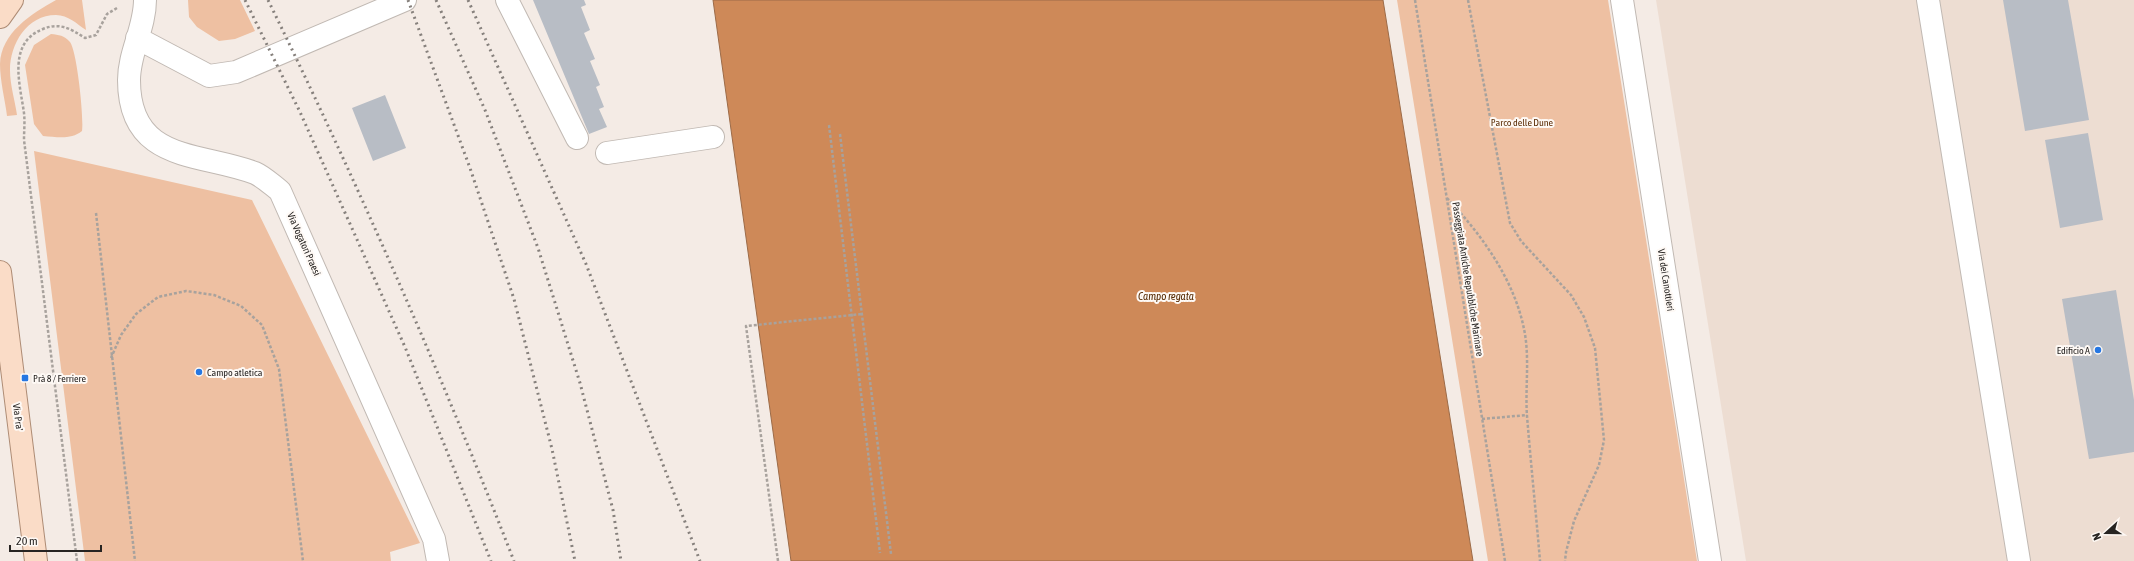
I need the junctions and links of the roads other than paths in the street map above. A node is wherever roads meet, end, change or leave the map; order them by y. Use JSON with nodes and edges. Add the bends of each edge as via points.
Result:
{"nodes":[{"id":1,"x":12,"y":0,"type":"edge"},
{"id":2,"x":145,"y":0,"type":"edge"},
{"id":3,"x":405,"y":0,"type":"edge"},
{"id":4,"x":507,"y":0,"type":"edge"},
{"id":5,"x":1622,"y":0,"type":"edge"},
{"id":6,"x":1928,"y":0,"type":"edge"},
{"id":7,"x":0,"y":17,"type":"edge"},
{"id":8,"x":138,"y":38,"type":"junction"},
{"id":9,"x":713,"y":137,"type":"dead end"},
{"id":10,"x":577,"y":138,"type":"dead end"},
{"id":11,"x":606,"y":153,"type":"dead end"},
{"id":12,"x":0,"y":272,"type":"edge"},
{"id":13,"x":36,"y":561,"type":"edge"},
{"id":14,"x":438,"y":561,"type":"edge"},
{"id":15,"x":1710,"y":561,"type":"edge"},
{"id":16,"x":2019,"y":561,"type":"edge"}],
"edges":[{"from":1,"to":7,"type":"main road"},
{"from":2,"to":8,"type":"street","name":"Via Vogatori Praesi","via":[[145,16]]},
{"from":3,"to":8,"type":"street","via":[[236,72],[209,76]]},
{"from":4,"to":10,"type":"street"},
{"from":5,"to":15,"type":"street","name":"Via dei Canottieri"},
{"from":6,"to":16,"type":"street"},
{"from":8,"to":14,"type":"street","name":"Via Vogatori Praesi","via":[[130,63],[130,102],[144,130],[164,147],[182,155],[256,174],[280,191],[434,539]]},
{"from":9,"to":11,"type":"street"},
{"from":12,"to":13,"type":"main road","name":"Via Pra'"}]}
